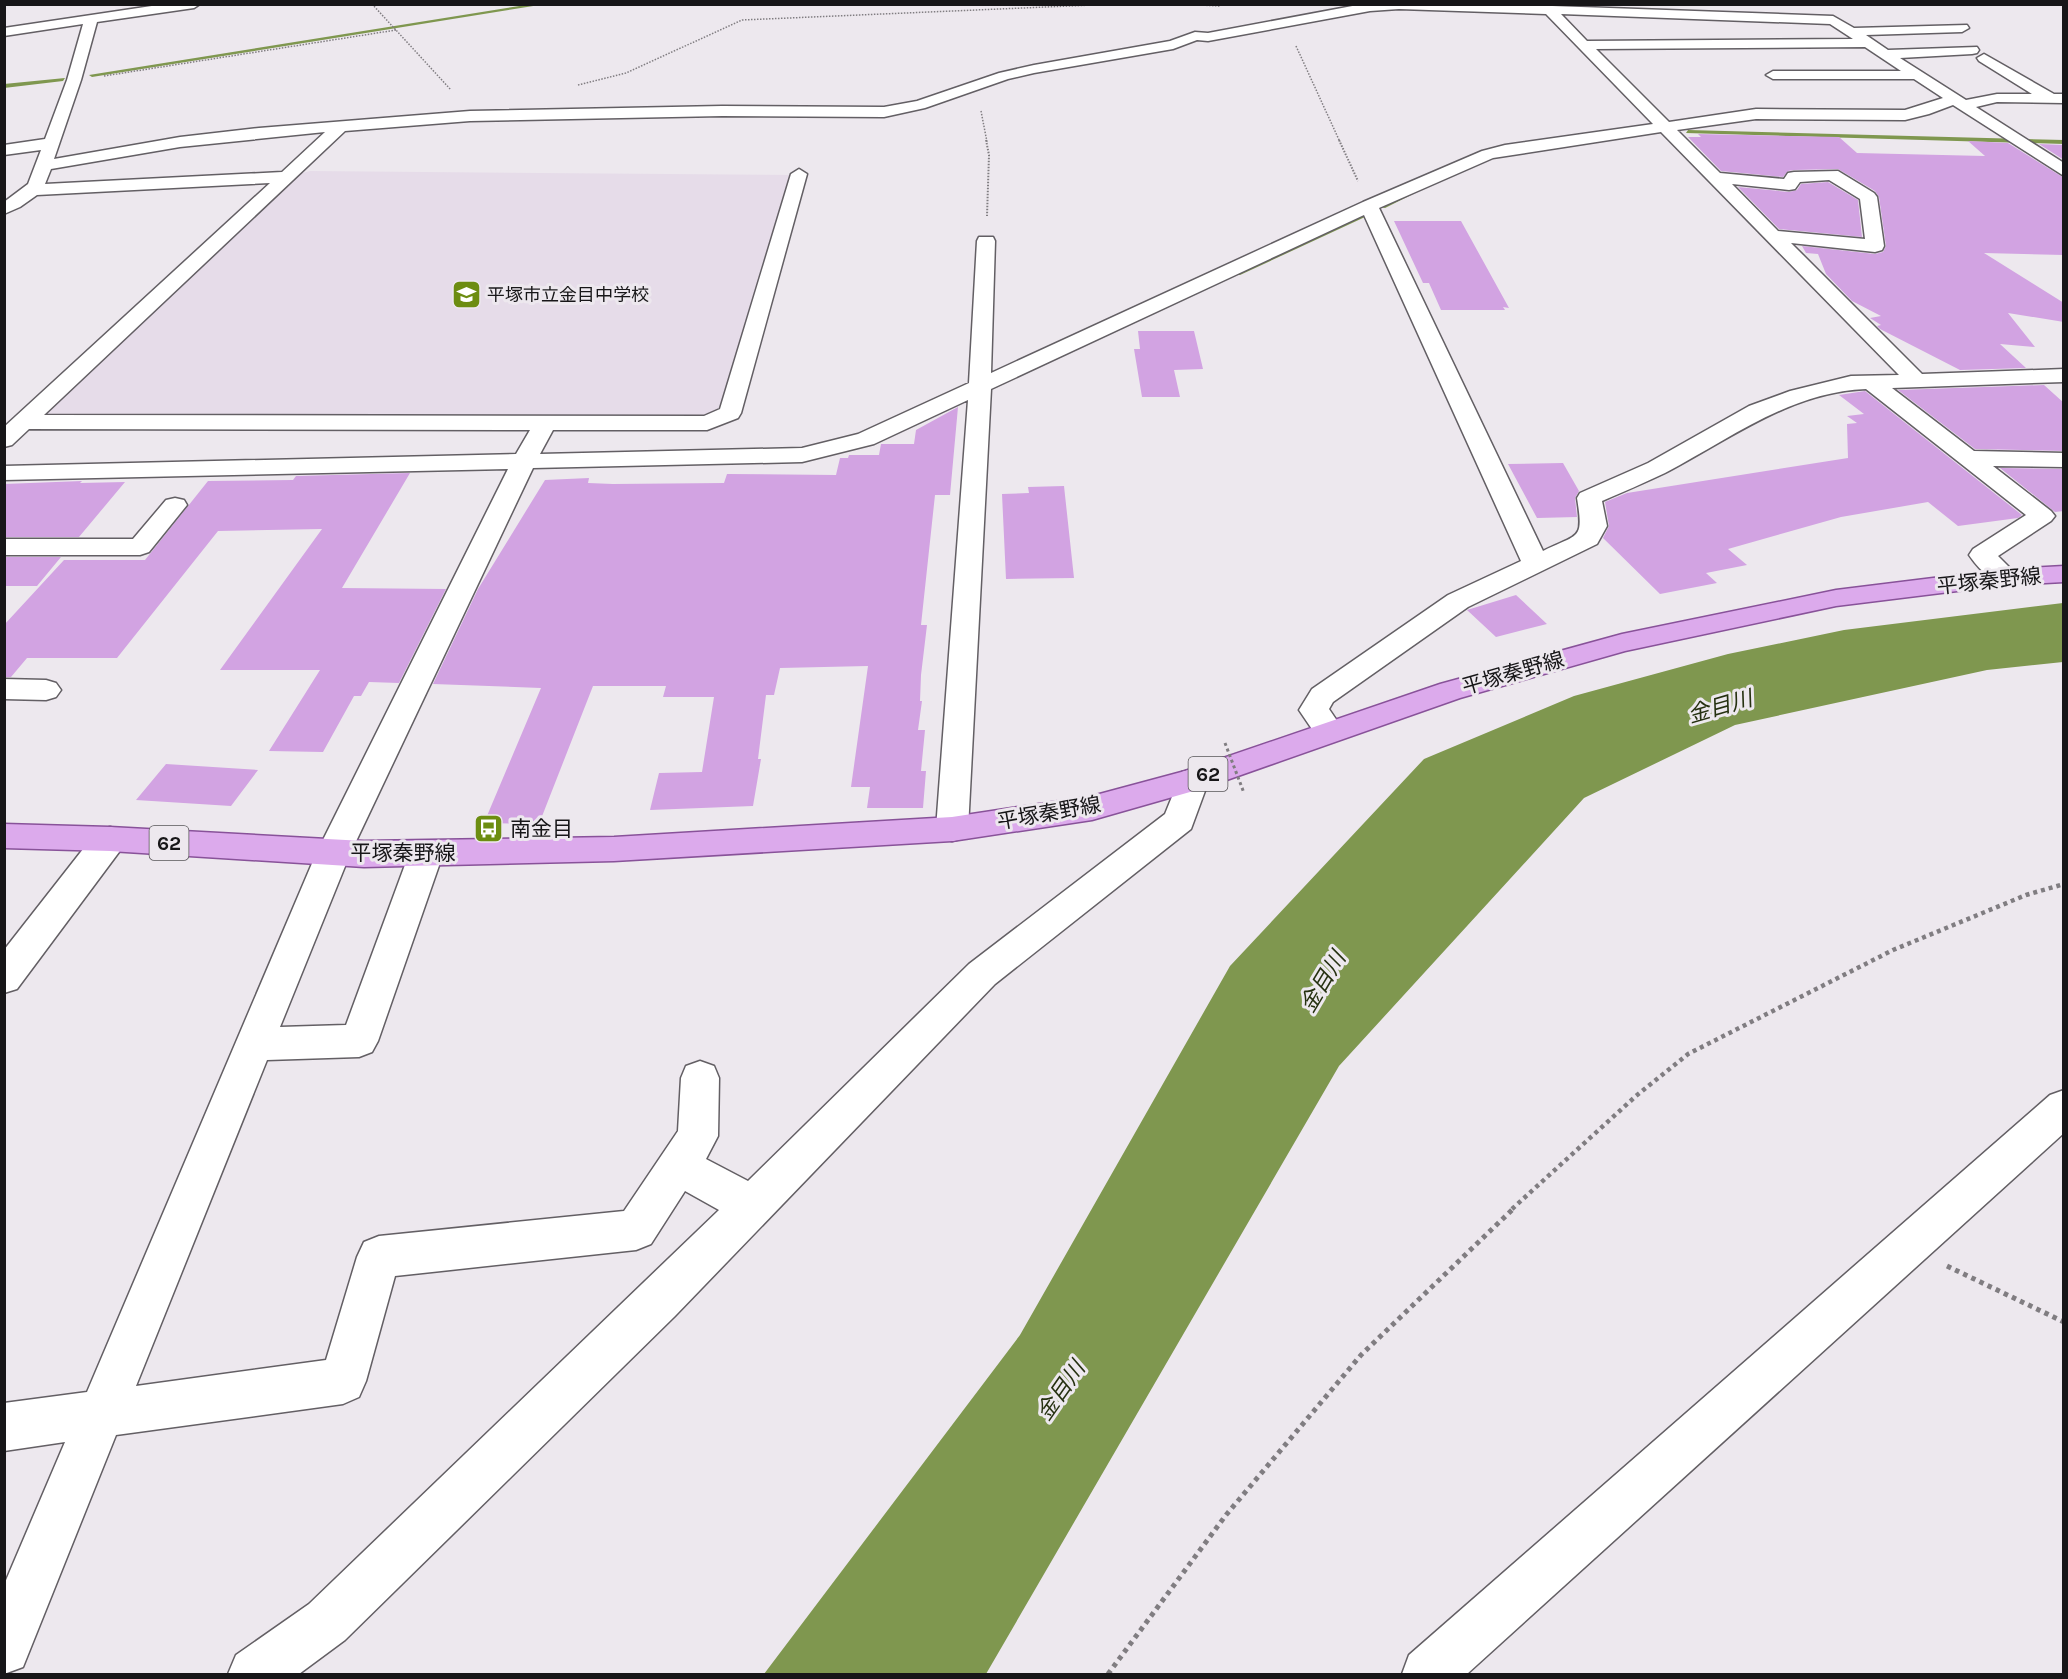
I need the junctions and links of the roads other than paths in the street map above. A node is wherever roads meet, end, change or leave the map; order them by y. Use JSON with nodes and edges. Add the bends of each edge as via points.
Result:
{"nodes":[{"id":1,"x":194,"y":4,"type":"edge"},
{"id":2,"x":1550,"y":11,"type":"junction"},
{"id":3,"x":91,"y":20,"type":"junction"},
{"id":4,"x":1962,"y":28,"type":"dead end"},
{"id":5,"x":4,"y":32,"type":"edge"},
{"id":6,"x":1852,"y":32,"type":"junction"},
{"id":7,"x":1870,"y":44,"type":"junction"},
{"id":8,"x":1586,"y":45,"type":"junction"},
{"id":9,"x":1888,"y":54,"type":"junction"},
{"id":10,"x":1773,"y":75,"type":"dead end"},
{"id":11,"x":1919,"y":75,"type":"junction"},
{"id":12,"x":2057,"y":99,"type":"edge"},
{"id":13,"x":1959,"y":102,"type":"junction"},
{"id":14,"x":341,"y":126,"type":"junction"},
{"id":15,"x":1668,"y":128,"type":"junction"},
{"id":16,"x":52,"y":144,"type":"junction"},
{"id":17,"x":4,"y":150,"type":"edge"},
{"id":18,"x":45,"y":165,"type":"junction"},
{"id":19,"x":2064,"y":171,"type":"edge"},
{"id":20,"x":799,"y":174,"type":"dead end"},
{"id":21,"x":288,"y":177,"type":"junction"},
{"id":22,"x":1719,"y":178,"type":"junction"},
{"id":23,"x":33,"y":190,"type":"junction"},
{"id":24,"x":1370,"y":206,"type":"junction"},
{"id":25,"x":4,"y":208,"type":"edge"},
{"id":26,"x":1774,"y":236,"type":"junction"},
{"id":27,"x":986,"y":242,"type":"road end"},
{"id":28,"x":2064,"y":375,"type":"edge"},
{"id":29,"x":1916,"y":380,"type":"junction"},
{"id":30,"x":1871,"y":382,"type":"junction"},
{"id":31,"x":980,"y":387,"type":"junction"},
{"id":32,"x":25,"y":422,"type":"junction"},
{"id":33,"x":545,"y":423,"type":"junction"},
{"id":34,"x":4,"y":440,"type":"edge"},
{"id":35,"x":1969,"y":458,"type":"junction"},
{"id":36,"x":2064,"y":460,"type":"edge"},
{"id":37,"x":524,"y":461,"type":"junction"},
{"id":38,"x":4,"y":473,"type":"edge"},
{"id":39,"x":175,"y":505,"type":"dead end"},
{"id":40,"x":4,"y":547,"type":"edge"},
{"id":41,"x":1536,"y":564,"type":"junction"},
{"id":42,"x":2064,"y":574,"type":"edge"},
{"id":43,"x":2006,"y":578,"type":"junction"},
{"id":44,"x":4,"y":690,"type":"edge"},
{"id":45,"x":46,"y":690,"type":"dead end"},
{"id":46,"x":1329,"y":730,"type":"junction"},
{"id":47,"x":1193,"y":780,"type":"junction"},
{"id":48,"x":952,"y":829,"type":"junction"},
{"id":49,"x":4,"y":836,"type":"edge"},
{"id":50,"x":110,"y":839,"type":"junction"},
{"id":51,"x":333,"y":854,"type":"junction"},
{"id":52,"x":426,"y":854,"type":"junction"},
{"id":53,"x":4,"y":978,"type":"edge"},
{"id":54,"x":253,"y":1044,"type":"junction"},
{"id":55,"x":700,"y":1078,"type":"dead end"},
{"id":56,"x":2064,"y":1107,"type":"edge"},
{"id":57,"x":679,"y":1166,"type":"junction"},
{"id":58,"x":753,"y":1206,"type":"junction"},
{"id":59,"x":104,"y":1412,"type":"junction"},
{"id":60,"x":4,"y":1427,"type":"edge"},
{"id":61,"x":4,"y":1648,"type":"edge"},
{"id":62,"x":255,"y":1674,"type":"edge"},
{"id":63,"x":1428,"y":1674,"type":"edge"}],
"edges":[{"from":1,"to":3,"type":"street"},
{"from":2,"to":6,"type":"street","via":[[1838,16]]},
{"from":2,"to":8,"type":"street"},
{"from":2,"to":14,"type":"street","via":[[1370,7],[1208,37],[1195,36],[1173,45],[1034,69],[920,105],[884,112],[470,116]]},
{"from":3,"to":5,"type":"street"},
{"from":3,"to":16,"type":"street"},
{"from":4,"to":6,"type":"street"},
{"from":6,"to":7,"type":"street"},
{"from":7,"to":8,"type":"street"},
{"from":7,"to":9,"type":"street"},
{"from":8,"to":15,"type":"street"},
{"from":9,"to":11,"type":"street"},
{"from":9,"to":12,"type":"street","via":[[1978,54]]},
{"from":10,"to":11,"type":"street"},
{"from":11,"to":13,"type":"street"},
{"from":12,"to":13,"type":"street"},
{"from":13,"to":15,"type":"street","via":[[1905,115],[1756,114]]},
{"from":13,"to":19,"type":"street"},
{"from":14,"to":18,"type":"street","via":[[180,142]]},
{"from":14,"to":21,"type":"street"},
{"from":15,"to":22,"type":"street"},
{"from":15,"to":24,"type":"street","via":[[1488,154]]},
{"from":16,"to":17,"type":"street"},
{"from":16,"to":18,"type":"street"},
{"from":18,"to":23,"type":"street"},
{"from":20,"to":33,"type":"street","via":[[730,413],[707,423]]},
{"from":21,"to":23,"type":"street"},
{"from":21,"to":32,"type":"street"},
{"from":22,"to":26,"type":"street"},
{"from":22,"to":26,"type":"street","via":[[1789,185],[1794,177],[1832,175],[1868,197],[1875,246]]},
{"from":23,"to":25,"type":"street"},
{"from":24,"to":31,"type":"street"},
{"from":24,"to":41,"type":"street"},
{"from":26,"to":29,"type":"street"},
{"from":27,"to":31,"type":"street"},
{"from":28,"to":29,"type":"street"},
{"from":29,"to":30,"type":"street"},
{"from":30,"to":35,"type":"street"},
{"from":30,"to":41,"type":"street","via":[[1798,396],[1757,411],[1656,468],[1589,498],[1594,526],[1588,539]]},
{"from":31,"to":37,"type":"street","via":[[866,439],[802,455]]},
{"from":31,"to":48,"type":"street"},
{"from":32,"to":33,"type":"street"},
{"from":32,"to":34,"type":"street"},
{"from":33,"to":37,"type":"street"},
{"from":35,"to":36,"type":"street"},
{"from":35,"to":43,"type":"street","via":[[2042,516],[1982,555]]},
{"from":37,"to":38,"type":"street"},
{"from":37,"to":51,"type":"street"},
{"from":39,"to":40,"type":"street","via":[[140,547]]},
{"from":41,"to":46,"type":"street","via":[[1458,601],[1322,696],[1314,710]]},
{"from":42,"to":43,"type":"main road","name":"平塚秦野線","number":"62"},
{"from":43,"to":46,"type":"main road","name":"平塚秦野線","number":"62","via":[[1836,598],[1622,642]]},
{"from":44,"to":45,"type":"street"},
{"from":46,"to":47,"type":"main road","name":"平塚秦野線","number":"62"},
{"from":47,"to":48,"type":"main road","name":"平塚秦野線","number":"62","via":[[1092,808]]},
{"from":47,"to":58,"type":"street","via":[[1179,821],[982,974]]},
{"from":48,"to":52,"type":"main road","name":"平塚秦野線","number":"62","via":[[614,849]]},
{"from":49,"to":50,"type":"main road","name":"平塚秦野線","number":"62"},
{"from":50,"to":51,"type":"main road","name":"平塚秦野線","number":"62"},
{"from":50,"to":53,"type":"street"},
{"from":51,"to":52,"type":"main road","name":"平塚秦野線","number":"62"},
{"from":51,"to":54,"type":"street"},
{"from":52,"to":54,"type":"street","via":[[359,1041]]},
{"from":54,"to":59,"type":"street"},
{"from":55,"to":57,"type":"street","via":[[698,1136]]},
{"from":56,"to":63,"type":"street"},
{"from":57,"to":58,"type":"street"},
{"from":57,"to":59,"type":"street","via":[[636,1230],[379,1257],[343,1381]]},
{"from":58,"to":62,"type":"street","via":[[327,1622]]},
{"from":59,"to":60,"type":"street"},
{"from":59,"to":61,"type":"street"}]}
